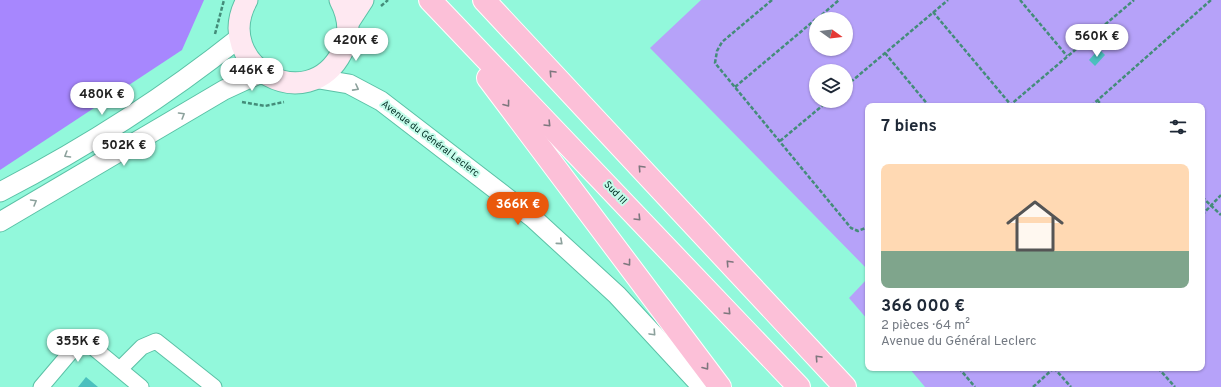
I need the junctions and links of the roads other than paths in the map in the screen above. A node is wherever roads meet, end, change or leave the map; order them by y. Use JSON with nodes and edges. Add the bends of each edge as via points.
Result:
{"nodes":[{"id":1,"x":247,"y":0,"type":"edge"},
{"id":2,"x":340,"y":0,"type":"edge"},
{"id":3,"x":363,"y":0,"type":"edge"},
{"id":4,"x":484,"y":0,"type":"edge"},
{"id":5,"x":442,"y":13,"type":"edge"},
{"id":6,"x":348,"y":23,"type":"junction"},
{"id":7,"x":239,"y":38,"type":"junction"},
{"id":8,"x":261,"y":73,"type":"junction"},
{"id":9,"x":319,"y":79,"type":"junction"},
{"id":10,"x":0,"y":192,"type":"edge"},
{"id":11,"x":0,"y":222,"type":"edge"},
{"id":12,"x":120,"y":369,"type":"junction"},
{"id":13,"x":41,"y":387,"type":"edge"},
{"id":14,"x":141,"y":387,"type":"edge"},
{"id":15,"x":214,"y":387,"type":"edge"},
{"id":16,"x":702,"y":387,"type":"edge"},
{"id":17,"x":720,"y":387,"type":"edge"},
{"id":18,"x":799,"y":387,"type":"edge"},
{"id":19,"x":845,"y":387,"type":"edge"}],
"edges":[{"from":1,"to":7,"type":"main road","via":[[239,22]]},
{"from":2,"to":6,"type":"main road"},
{"from":3,"to":6,"type":"main road"},
{"from":19,"to":4,"type":"highway","one_way":true},
{"from":5,"to":17,"type":"highway","one_way":true},
{"from":5,"to":18,"type":"highway","name":"Sud III","one_way":true},
{"from":6,"to":9,"type":"main road","via":[[347,43],[337,62]]},
{"from":7,"to":8,"type":"main road","via":[[247,57]]},
{"from":7,"to":10,"type":"street","one_way":true,"via":[[210,62],[130,118]]},
{"from":8,"to":9,"type":"main road","via":[[280,82],[301,83]]},
{"from":11,"to":8,"type":"street","one_way":true,"via":[[224,90]]},
{"from":9,"to":16,"type":"street","name":"Avenue du Général Leclerc","one_way":true,"via":[[349,84],[382,101],[533,218],[617,295]]},
{"from":12,"to":13,"type":"street","via":[[90,344],[75,347]]},
{"from":12,"to":14,"type":"street"},
{"from":12,"to":15,"type":"street","via":[[142,347],[156,341]]}]}
